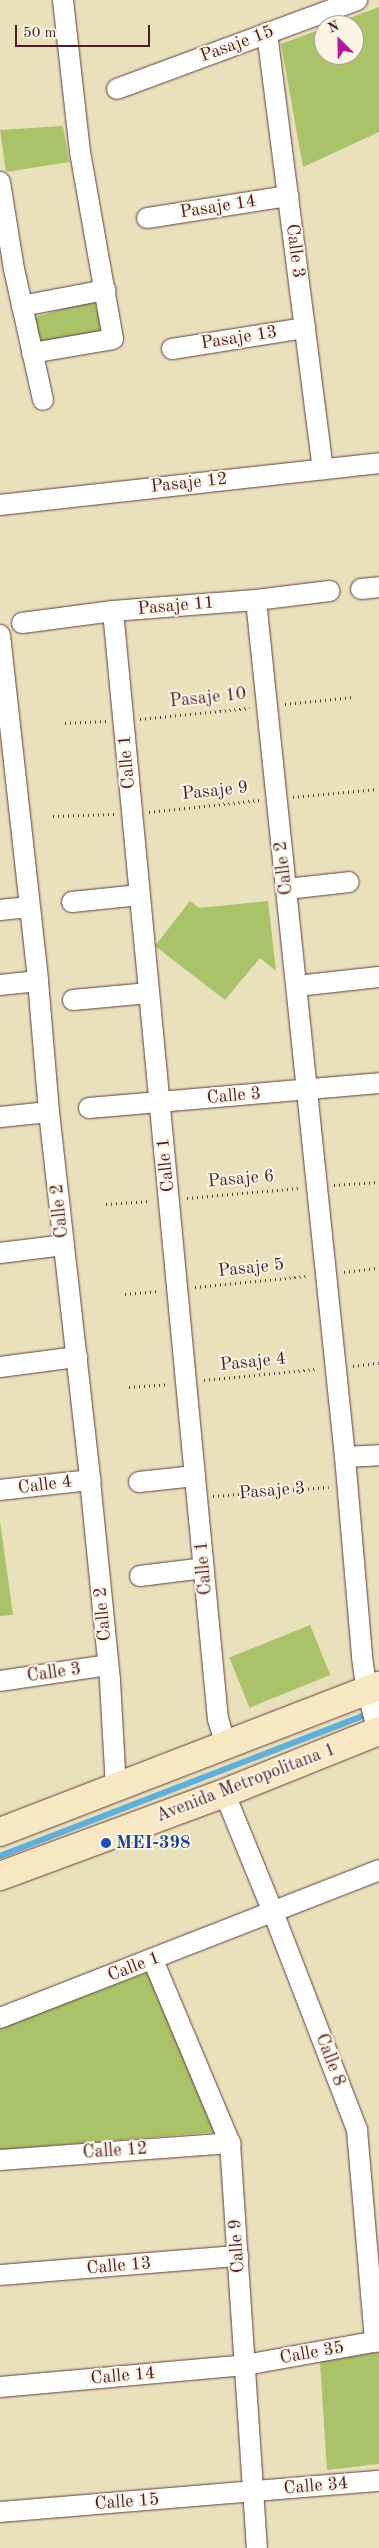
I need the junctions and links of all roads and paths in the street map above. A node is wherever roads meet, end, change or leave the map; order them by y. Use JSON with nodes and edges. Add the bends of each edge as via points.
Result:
{"nodes":[{"id":1,"x":63,"y":0,"type":"edge"},
{"id":2,"x":357,"y":0,"type":"edge"},
{"id":3,"x":267,"y":33,"type":"junction"},
{"id":4,"x":117,"y":89,"type":"dead end"},
{"id":5,"x":0,"y":182,"type":"edge"},
{"id":6,"x":288,"y":196,"type":"junction"},
{"id":7,"x":147,"y":218,"type":"dead end"},
{"id":8,"x":105,"y":290,"type":"junction"},
{"id":9,"x":22,"y":306,"type":"junction"},
{"id":10,"x":305,"y":328,"type":"junction"},
{"id":11,"x":172,"y":349,"type":"dead end"},
{"id":12,"x":32,"y":353,"type":"junction"},
{"id":13,"x":43,"y":400,"type":"dead end"},
{"id":14,"x":379,"y":463,"type":"edge"},
{"id":15,"x":323,"y":468,"type":"junction"},
{"id":16,"x":1,"y":500,"type":"edge"},
{"id":17,"x":330,"y":591,"type":"dead end"},
{"id":18,"x":256,"y":600,"type":"junction"},
{"id":19,"x":113,"y":611,"type":"junction"},
{"id":20,"x":22,"y":623,"type":"dead end"},
{"id":21,"x":0,"y":635,"type":"edge"},
{"id":22,"x":2,"y":693,"type":"edge"},
{"id":23,"x":354,"y":697,"type":"dead end"},
{"id":24,"x":266,"y":706,"type":"junction"},
{"id":25,"x":123,"y":720,"type":"junction"},
{"id":26,"x":65,"y":723,"type":"dead end"},
{"id":27,"x":378,"y":789,"type":"edge"},
{"id":28,"x":276,"y":799,"type":"junction"},
{"id":29,"x":132,"y":813,"type":"junction"},
{"id":30,"x":54,"y":816,"type":"dead end"},
{"id":31,"x":349,"y":882,"type":"dead end"},
{"id":32,"x":287,"y":889,"type":"junction"},
{"id":33,"x":140,"y":895,"type":"junction"},
{"id":34,"x":72,"y":902,"type":"dead end"},
{"id":35,"x":29,"y":906,"type":"junction"},
{"id":36,"x":0,"y":910,"type":"edge"},
{"id":37,"x":379,"y":977,"type":"edge"},
{"id":38,"x":38,"y":981,"type":"junction"},
{"id":39,"x":0,"y":985,"type":"edge"},
{"id":40,"x":297,"y":986,"type":"junction"},
{"id":41,"x":149,"y":993,"type":"junction"},
{"id":42,"x":74,"y":1000,"type":"dead end"},
{"id":43,"x":379,"y":1083,"type":"edge"},
{"id":44,"x":307,"y":1090,"type":"junction"},
{"id":45,"x":160,"y":1103,"type":"junction"},
{"id":46,"x":89,"y":1108,"type":"dead end"},
{"id":47,"x":49,"y":1112,"type":"junction"},
{"id":48,"x":0,"y":1118,"type":"edge"},
{"id":49,"x":379,"y":1182,"type":"edge"},
{"id":50,"x":316,"y":1187,"type":"junction"},
{"id":51,"x":169,"y":1199,"type":"junction"},
{"id":52,"x":106,"y":1204,"type":"dead end"},
{"id":53,"x":64,"y":1245,"type":"junction"},
{"id":54,"x":0,"y":1252,"type":"edge"},
{"id":55,"x":379,"y":1268,"type":"edge"},
{"id":56,"x":325,"y":1275,"type":"junction"},
{"id":57,"x":177,"y":1289,"type":"junction"},
{"id":58,"x":125,"y":1294,"type":"dead end"},
{"id":59,"x":76,"y":1357,"type":"junction"},
{"id":60,"x":379,"y":1363,"type":"edge"},
{"id":61,"x":0,"y":1367,"type":"edge"},
{"id":62,"x":335,"y":1367,"type":"junction"},
{"id":63,"x":186,"y":1382,"type":"junction"},
{"id":64,"x":129,"y":1387,"type":"dead end"},
{"id":65,"x":379,"y":1455,"type":"edge"},
{"id":66,"x":345,"y":1457,"type":"junction"},
{"id":67,"x":195,"y":1476,"type":"junction"},
{"id":68,"x":90,"y":1480,"type":"junction"},
{"id":69,"x":139,"y":1482,"type":"dead end"},
{"id":70,"x":347,"y":1485,"type":"junction"},
{"id":71,"x":0,"y":1490,"type":"edge"},
{"id":72,"x":198,"y":1497,"type":"junction"},
{"id":73,"x":204,"y":1568,"type":"junction"},
{"id":74,"x":140,"y":1576,"type":"dead end"},
{"id":75,"x":108,"y":1665,"type":"junction"},
{"id":76,"x":0,"y":1681,"type":"edge"},
{"id":77,"x":372,"y":1692,"type":"edge"},
{"id":78,"x":377,"y":1728,"type":"edge"},
{"id":79,"x":226,"y":1745,"type":"junction"},
{"id":80,"x":116,"y":1788,"type":"junction"},
{"id":81,"x":224,"y":1792,"type":"junction"},
{"id":82,"x":0,"y":1832,"type":"edge"},
{"id":83,"x":379,"y":1870,"type":"edge"},
{"id":84,"x":0,"y":1876,"type":"edge"},
{"id":85,"x":273,"y":1912,"type":"junction"},
{"id":86,"x":153,"y":1960,"type":"junction"},
{"id":87,"x":0,"y":2018,"type":"edge"},
{"id":88,"x":230,"y":2143,"type":"junction"},
{"id":89,"x":0,"y":2160,"type":"edge"},
{"id":90,"x":238,"y":2256,"type":"junction"},
{"id":91,"x":0,"y":2275,"type":"edge"},
{"id":92,"x":377,"y":2341,"type":"edge"},
{"id":93,"x":245,"y":2365,"type":"junction"},
{"id":94,"x":0,"y":2387,"type":"edge"},
{"id":95,"x":379,"y":2481,"type":"edge"},
{"id":96,"x":253,"y":2492,"type":"junction"},
{"id":97,"x":0,"y":2512,"type":"edge"},
{"id":98,"x":257,"y":2548,"type":"edge"}],
"edges":[{"from":1,"to":8,"type":"street","via":[[80,152]]},
{"from":2,"to":3,"type":"street","name":"Pasaje 15"},
{"from":3,"to":4,"type":"street","name":"Pasaje 15"},
{"from":3,"to":6,"type":"street","name":"Calle 3"},
{"from":5,"to":9,"type":"street"},
{"from":6,"to":7,"type":"street","name":"Pasaje 14"},
{"from":6,"to":10,"type":"street","name":"Calle 3"},
{"from":8,"to":9,"type":"street"},
{"from":8,"to":12,"type":"street","via":[[114,339]]},
{"from":9,"to":12,"type":"street"},
{"from":10,"to":11,"type":"street","name":"Pasaje 13"},
{"from":10,"to":15,"type":"street","name":"Calle 3"},
{"from":12,"to":13,"type":"street"},
{"from":14,"to":15,"type":"street","name":"Pasaje 12"},
{"from":15,"to":16,"type":"street","name":"Pasaje 12"},
{"from":17,"to":18,"type":"street","name":"Pasaje 11"},
{"from":18,"to":19,"type":"street","name":"Pasaje 11"},
{"from":18,"to":24,"type":"street","name":"Calle 2"},
{"from":19,"to":20,"type":"street","name":"Pasaje 11"},
{"from":19,"to":25,"type":"street","name":"Calle 1"},
{"from":21,"to":22,"type":"street","name":"Calle 2"},
{"from":22,"to":35,"type":"street","name":"Calle 2"},
{"from":23,"to":24,"type":"path","name":"Pasaje 10"},
{"from":24,"to":25,"type":"path","name":"Pasaje 10"},
{"from":24,"to":28,"type":"street","name":"Calle 2"},
{"from":25,"to":26,"type":"path","name":"Pasaje 10"},
{"from":25,"to":29,"type":"street","name":"Calle 1"},
{"from":27,"to":28,"type":"path","name":"Pasaje 9"},
{"from":28,"to":29,"type":"path","name":"Pasaje 9"},
{"from":28,"to":32,"type":"street","name":"Calle 2"},
{"from":29,"to":30,"type":"path","name":"Pasaje 9"},
{"from":29,"to":33,"type":"street","name":"Calle 1"},
{"from":31,"to":32,"type":"street"},
{"from":32,"to":40,"type":"street","name":"Calle 2"},
{"from":33,"to":34,"type":"street"},
{"from":33,"to":41,"type":"street","name":"Calle 1"},
{"from":35,"to":36,"type":"street"},
{"from":35,"to":38,"type":"street","name":"Calle 2"},
{"from":37,"to":40,"type":"street"},
{"from":38,"to":39,"type":"street"},
{"from":38,"to":47,"type":"street","name":"Calle 2"},
{"from":40,"to":44,"type":"street","name":"Calle 2"},
{"from":41,"to":42,"type":"street"},
{"from":41,"to":45,"type":"street","name":"Calle 1"},
{"from":43,"to":44,"type":"street","name":"Calle 3"},
{"from":44,"to":45,"type":"street","name":"Calle 3"},
{"from":44,"to":50,"type":"street","name":"Calle 2"},
{"from":45,"to":46,"type":"street","name":"Calle 3"},
{"from":45,"to":51,"type":"street","name":"Calle 1"},
{"from":47,"to":48,"type":"street"},
{"from":47,"to":53,"type":"street","name":"Calle 2"},
{"from":49,"to":50,"type":"path","name":"Pasaje 6"},
{"from":50,"to":51,"type":"path","name":"Pasaje 6"},
{"from":50,"to":56,"type":"street","name":"Calle 2"},
{"from":51,"to":52,"type":"path","name":"Pasaje 6"},
{"from":51,"to":57,"type":"street","name":"Calle 1"},
{"from":53,"to":54,"type":"street"},
{"from":53,"to":59,"type":"street","name":"Calle 2"},
{"from":55,"to":56,"type":"path","name":"Pasaje 5"},
{"from":56,"to":57,"type":"path","name":"Pasaje 5"},
{"from":56,"to":62,"type":"street","name":"Calle 2"},
{"from":57,"to":58,"type":"path","name":"Pasaje 5"},
{"from":57,"to":63,"type":"street","name":"Calle 1"},
{"from":59,"to":61,"type":"street"},
{"from":59,"to":68,"type":"street","name":"Calle 2"},
{"from":60,"to":62,"type":"path","name":"Pasaje 4"},
{"from":62,"to":63,"type":"path","name":"Pasaje 4"},
{"from":62,"to":66,"type":"street","name":"Calle 2"},
{"from":63,"to":64,"type":"path","name":"Pasaje 4"},
{"from":63,"to":67,"type":"street","name":"Calle 1"},
{"from":65,"to":66,"type":"street"},
{"from":66,"to":70,"type":"street","name":"Calle 2"},
{"from":67,"to":69,"type":"street"},
{"from":67,"to":72,"type":"street","name":"Calle 1"},
{"from":68,"to":71,"type":"street","name":"Calle 4"},
{"from":68,"to":75,"type":"street","name":"Calle 2"},
{"from":70,"to":72,"type":"path","name":"Pasaje 3"},
{"from":70,"to":77,"type":"street","name":"Calle 2","via":[[362,1657]]},
{"from":72,"to":73,"type":"street","name":"Calle 1"},
{"from":73,"to":74,"type":"street"},
{"from":73,"to":79,"type":"street","name":"Calle 1","via":[[218,1719]]},
{"from":75,"to":76,"type":"street","name":"Calle 3"},
{"from":75,"to":80,"type":"street","name":"Calle 2"},
{"from":77,"to":78,"type":"street","name":"Calle 2"},
{"from":77,"to":79,"type":"street"},
{"from":78,"to":81,"type":"street","name":"Avenida Metropolitana 1"},
{"from":79,"to":80,"type":"street"},
{"from":80,"to":82,"type":"street"},
{"from":81,"to":84,"type":"street","name":"Avenida Metropolitana 1"},
{"from":81,"to":85,"type":"street","name":"Calle 8"},
{"from":83,"to":85,"type":"street","name":"Calle 1"},
{"from":85,"to":86,"type":"street","name":"Calle 1"},
{"from":85,"to":92,"type":"street","name":"Calle 8","via":[[357,2130]]},
{"from":86,"to":87,"type":"street","name":"Calle 1"},
{"from":86,"to":88,"type":"street","name":"Calle 9"},
{"from":88,"to":89,"type":"street","name":"Calle 12"},
{"from":88,"to":90,"type":"street","name":"Calle 9"},
{"from":90,"to":91,"type":"street","name":"Calle 13"},
{"from":90,"to":93,"type":"street","name":"Calle 9"},
{"from":92,"to":93,"type":"street","name":"Calle 35"},
{"from":93,"to":94,"type":"street","name":"Calle 14"},
{"from":93,"to":96,"type":"street","name":"Calle 9"},
{"from":95,"to":96,"type":"street","name":"Calle 34"},
{"from":96,"to":97,"type":"street","name":"Calle 15"},
{"from":96,"to":98,"type":"street","name":"Calle 9"}]}
